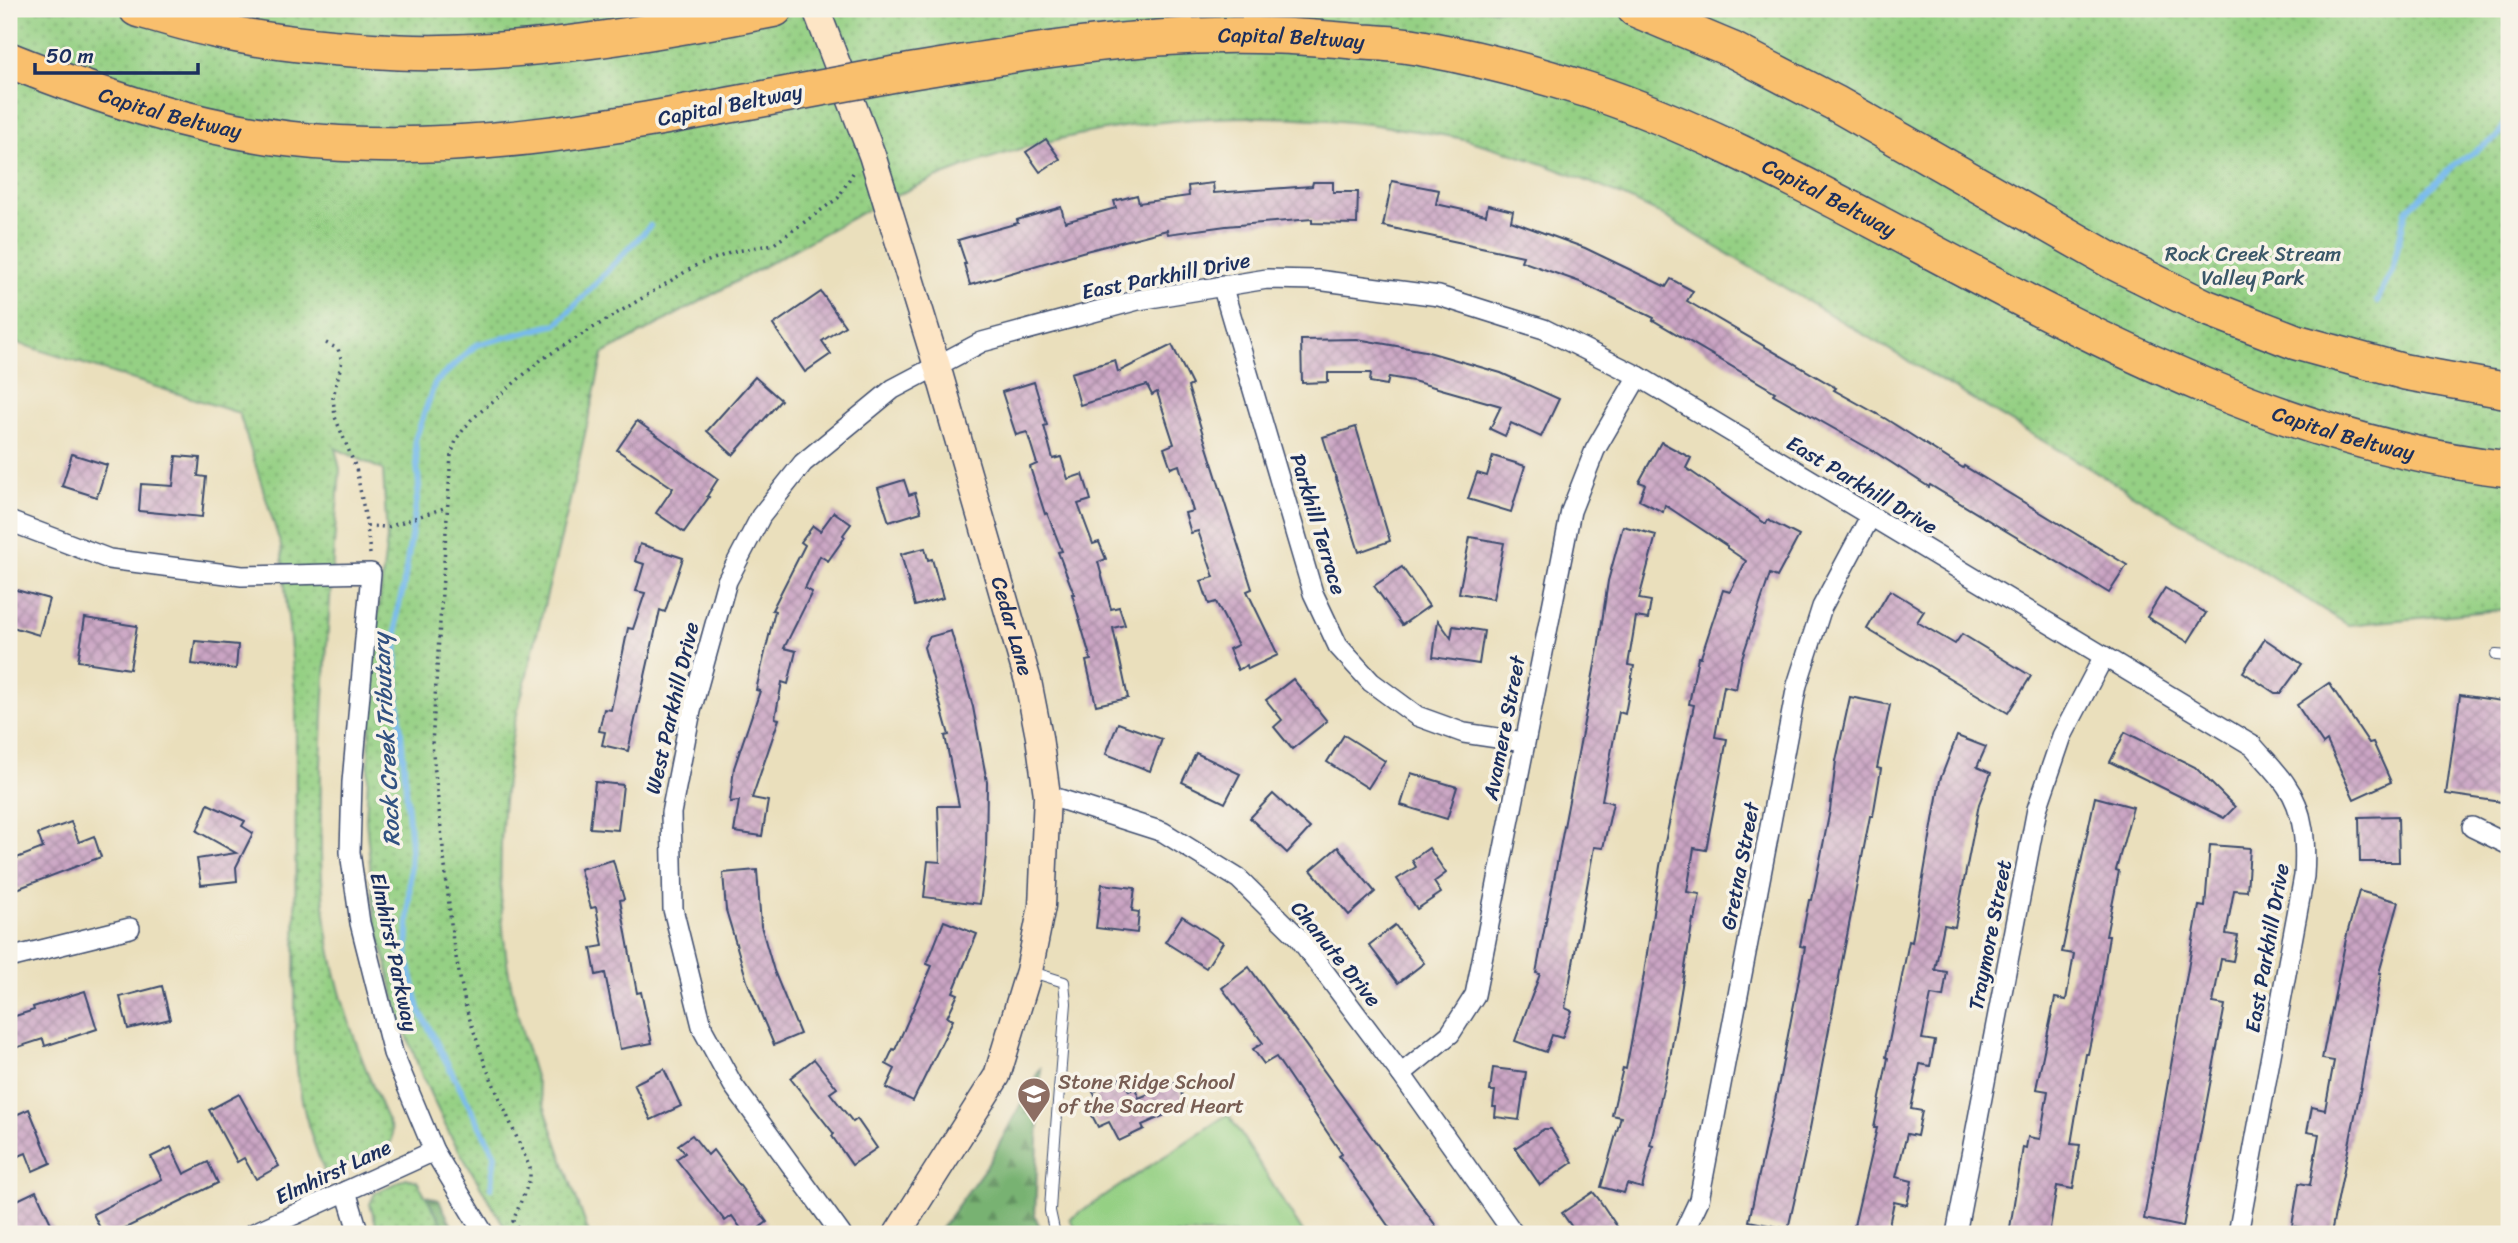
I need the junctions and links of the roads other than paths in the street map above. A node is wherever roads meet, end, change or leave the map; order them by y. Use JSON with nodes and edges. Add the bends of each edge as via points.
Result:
{"nodes":[{"id":1,"x":137,"y":9,"type":"edge"},
{"id":2,"x":816,"y":9,"type":"edge"},
{"id":3,"x":1635,"y":9,"type":"edge"},
{"id":4,"x":769,"y":10,"type":"edge"},
{"id":5,"x":9,"y":60,"type":"edge"},
{"id":6,"x":1222,"y":285,"type":"junction"},
{"id":7,"x":937,"y":366,"type":"junction"},
{"id":8,"x":1638,"y":376,"type":"junction"},
{"id":9,"x":2509,"y":391,"type":"edge"},
{"id":10,"x":2509,"y":469,"type":"edge"},
{"id":11,"x":1870,"y":517,"type":"junction"},
{"id":12,"x":9,"y":521,"type":"edge"},
{"id":13,"x":2496,"y":655,"type":"dead end"},
{"id":14,"x":2104,"y":656,"type":"junction"},
{"id":15,"x":2509,"y":656,"type":"edge"},
{"id":16,"x":1524,"y":742,"type":"junction"},
{"id":17,"x":1047,"y":794,"type":"junction"},
{"id":18,"x":2472,"y":828,"type":"dead end"},
{"id":19,"x":2509,"y":845,"type":"edge"},
{"id":20,"x":130,"y":928,"type":"dead end"},
{"id":21,"x":9,"y":958,"type":"edge"},
{"id":22,"x":1029,"y":971,"type":"junction"},
{"id":23,"x":1401,"y":1074,"type":"junction"},
{"id":24,"x":434,"y":1151,"type":"junction"},
{"id":25,"x":346,"y":1191,"type":"junction"},
{"id":26,"x":252,"y":1234,"type":"edge"},
{"id":27,"x":359,"y":1234,"type":"edge"},
{"id":28,"x":484,"y":1234,"type":"edge"},
{"id":29,"x":841,"y":1234,"type":"edge"},
{"id":30,"x":897,"y":1234,"type":"edge"},
{"id":31,"x":1055,"y":1234,"type":"edge"},
{"id":32,"x":1514,"y":1234,"type":"edge"},
{"id":33,"x":1683,"y":1234,"type":"edge"},
{"id":34,"x":1956,"y":1234,"type":"edge"},
{"id":35,"x":2238,"y":1234,"type":"edge"}],
"edges":[{"from":1,"to":4,"type":"highway","via":[[215,30],[290,43],[401,52],[504,49]]},
{"from":2,"to":7,"type":"street","name":"Cedar Lane","via":[[872,155]]},
{"from":3,"to":9,"type":"highway","via":[[1732,50],[1823,97],[2112,261],[2205,307],[2296,342],[2357,359]]},
{"from":5,"to":10,"type":"highway","name":"Capital Beltway","bridge":true,"via":[[82,89],[189,121],[289,139],[405,145],[533,137],[637,123],[895,75],[1159,38],[1322,38],[1418,47],[1592,91],[1688,129],[1795,179],[2076,328],[2273,413],[2384,446]]},
{"from":6,"to":7,"type":"street","name":"East Parkhill Drive","via":[[1138,300],[982,341]]},
{"from":6,"to":8,"type":"street","name":"East Parkhill Drive","via":[[1267,279],[1317,280],[1439,296],[1544,329]]},
{"from":6,"to":16,"type":"street","name":"Parkhill Terrace","via":[[1313,593],[1338,646],[1371,682],[1417,716],[1464,733]]},
{"from":7,"to":17,"type":"street","name":"Cedar Lane","via":[[1028,681]]},
{"from":7,"to":29,"type":"street","name":"West Parkhill Drive","via":[[893,389],[803,463],[761,516],[727,581],[691,711],[671,813],[673,909],[703,1030],[733,1085]]},
{"from":8,"to":11,"type":"street","name":"East Parkhill Drive"},
{"from":8,"to":16,"type":"street","name":"Avamere Street","via":[[1595,450],[1571,511]]},
{"from":11,"to":14,"type":"street","name":"East Parkhill Drive"},
{"from":11,"to":33,"type":"street","name":"Gretna Street","via":[[1822,607],[1797,685],[1699,1200]]},
{"from":12,"to":24,"type":"street","name":"Elmhirst Parkway","via":[[108,559],[242,576],[371,573],[350,852],[360,923],[393,1053]]},
{"from":13,"to":15,"type":"lane"},
{"from":14,"to":34,"type":"street","name":"Traymore Street","via":[[2062,736],[2037,809]]},
{"from":14,"to":35,"type":"street","name":"East Parkhill Drive","via":[[2253,747],[2288,786],[2306,845]]},
{"from":16,"to":23,"type":"street","name":"Avamere Street","via":[[1475,995],[1450,1034]]},
{"from":17,"to":22,"type":"street","name":"Cedar Lane","via":[[1042,906]]},
{"from":17,"to":23,"type":"street","name":"Chanute Drive","via":[[1163,832],[1239,879],[1299,938]]},
{"from":18,"to":19,"type":"street"},
{"from":20,"to":21,"type":"street"},
{"from":22,"to":30,"type":"street","name":"Cedar Lane","via":[[997,1076]]},
{"from":22,"to":31,"type":"lane","via":[[1065,982],[1051,1200]]},
{"from":23,"to":32,"type":"street","name":"Chanute Drive"},
{"from":24,"to":25,"type":"street","name":"Elmhirst Lane"},
{"from":24,"to":28,"type":"street","name":"Elmhirst Parkway"},
{"from":25,"to":26,"type":"street","name":"Elmhirst Lane"},
{"from":25,"to":27,"type":"street"}]}
